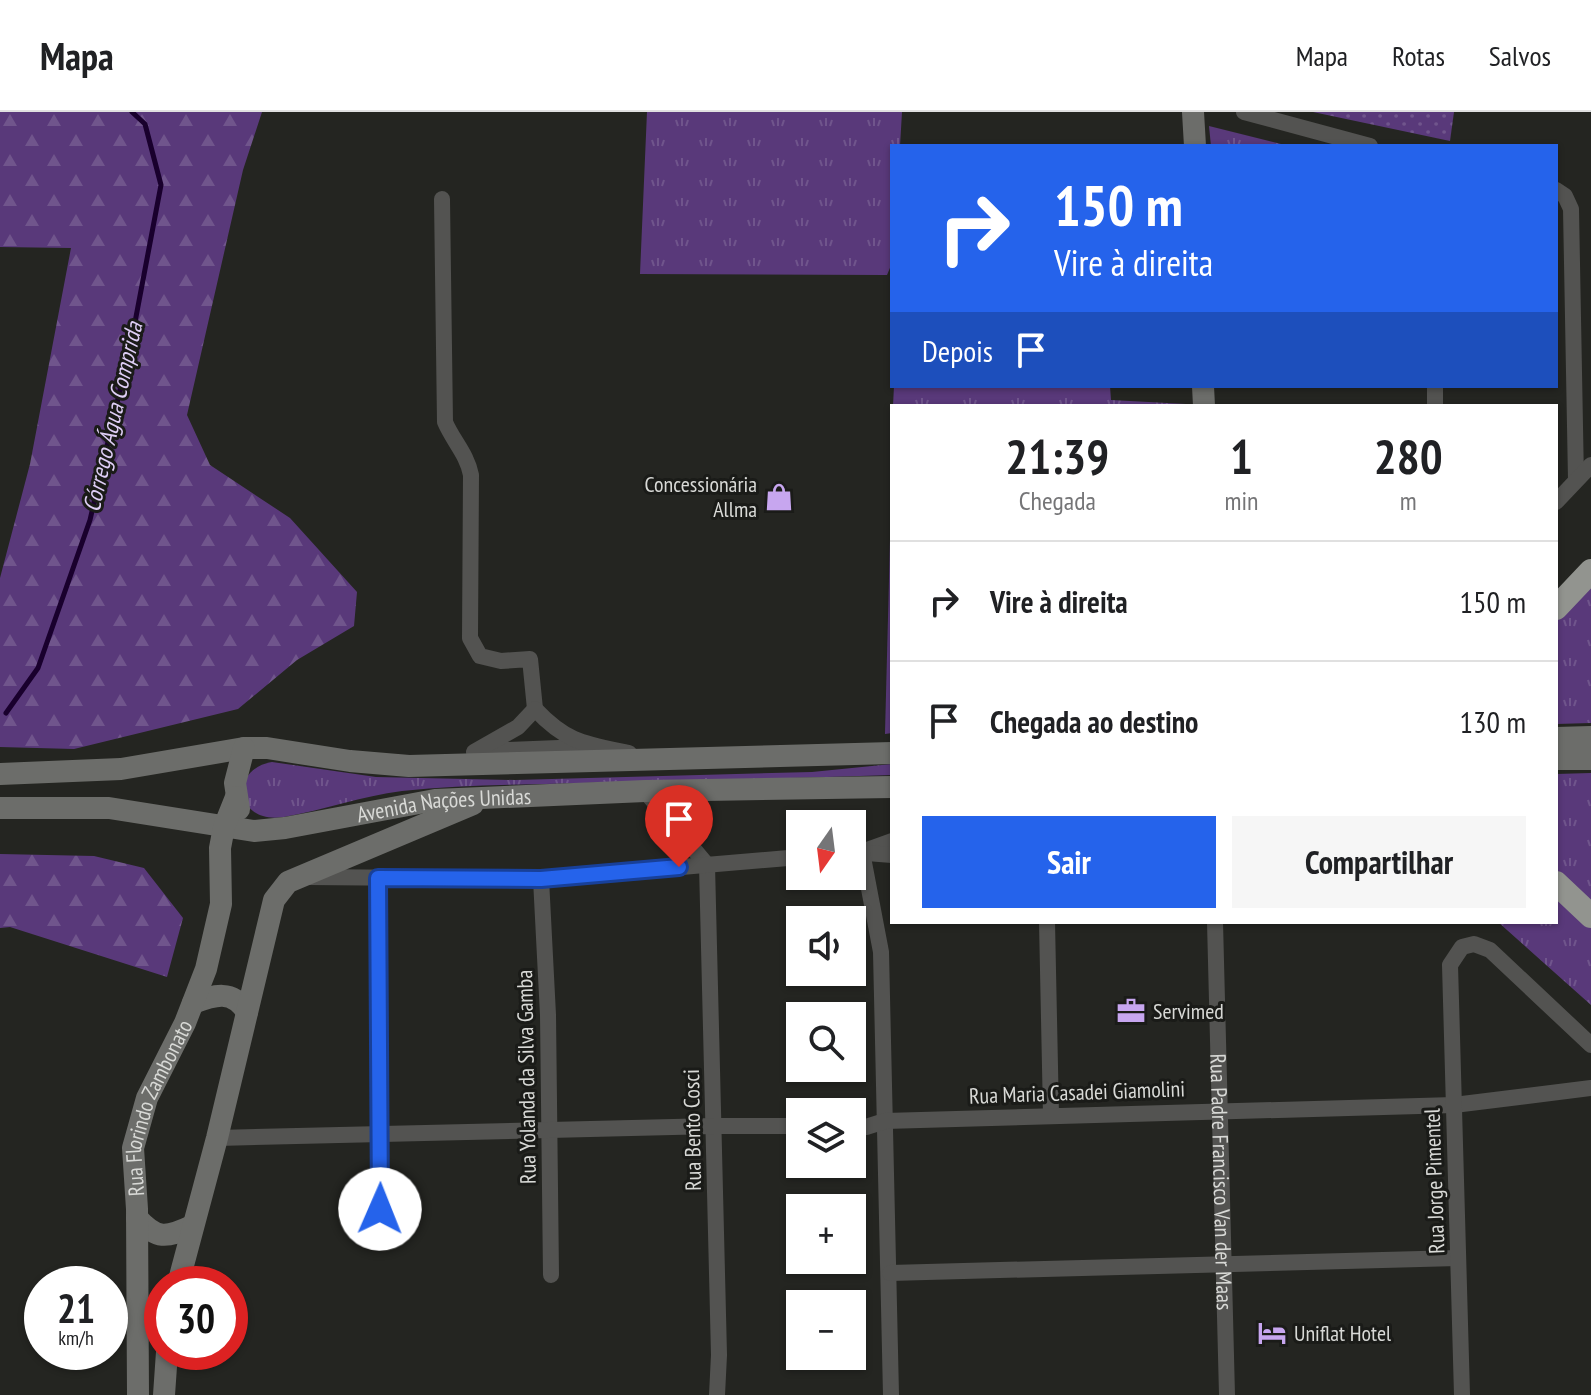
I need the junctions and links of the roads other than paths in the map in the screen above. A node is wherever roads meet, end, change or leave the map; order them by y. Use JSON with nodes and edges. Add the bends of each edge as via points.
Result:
{"nodes":[{"id":1,"x":1193,"y":112,"type":"edge"},
{"id":2,"x":1244,"y":112,"type":"edge"},
{"id":3,"x":1195,"y":144,"type":"edge"},
{"id":4,"x":1363,"y":144,"type":"edge"},
{"id":5,"x":1560,"y":193,"type":"edge"},
{"id":6,"x":442,"y":199,"type":"dead end"},
{"id":7,"x":1591,"y":465,"type":"edge"},
{"id":8,"x":1576,"y":480,"type":"junction"},
{"id":9,"x":1558,"y":500,"type":"edge"},
{"id":10,"x":1591,"y":571,"type":"edge"},
{"id":11,"x":1558,"y":606,"type":"edge"},
{"id":12,"x":535,"y":709,"type":"junction"},
{"id":13,"x":1591,"y":737,"type":"edge"},
{"id":14,"x":1558,"y":738,"type":"edge"},
{"id":15,"x":594,"y":746,"type":"junction"},
{"id":16,"x":244,"y":748,"type":"junction"},
{"id":17,"x":474,"y":752,"type":"junction"},
{"id":18,"x":890,"y":753,"type":"edge"},
{"id":19,"x":1558,"y":759,"type":"edge"},
{"id":20,"x":1591,"y":759,"type":"edge"},
{"id":21,"x":666,"y":760,"type":"junction"},
{"id":22,"x":409,"y":766,"type":"junction"},
{"id":23,"x":0,"y":774,"type":"edge"},
{"id":24,"x":890,"y":787,"type":"edge"},
{"id":25,"x":645,"y":791,"type":"junction"},
{"id":26,"x":236,"y":797,"type":"junction"},
{"id":27,"x":489,"y":797,"type":"junction"},
{"id":28,"x":0,"y":808,"type":"edge"},
{"id":29,"x":195,"y":823,"type":"junction"},
{"id":30,"x":224,"y":827,"type":"junction"},
{"id":31,"x":254,"y":831,"type":"junction"},
{"id":32,"x":890,"y":842,"type":"edge"},
{"id":33,"x":866,"y":849,"type":"edge"},
{"id":34,"x":866,"y":853,"type":"edge"},
{"id":35,"x":890,"y":855,"type":"edge"},
{"id":36,"x":786,"y":858,"type":"edge"},
{"id":37,"x":707,"y":865,"type":"junction"},
{"id":38,"x":303,"y":877,"type":"junction"},
{"id":39,"x":378,"y":878,"type":"junction"},
{"id":40,"x":541,"y":879,"type":"junction"},
{"id":41,"x":1558,"y":885,"type":"edge"},
{"id":42,"x":866,"y":890,"type":"edge"},
{"id":43,"x":221,"y":904,"type":"junction"},
{"id":44,"x":1591,"y":916,"type":"edge"},
{"id":45,"x":1047,"y":924,"type":"edge"},
{"id":46,"x":1215,"y":924,"type":"edge"},
{"id":47,"x":193,"y":1003,"type":"junction"},
{"id":48,"x":247,"y":1012,"type":"junction"},
{"id":49,"x":1591,"y":1045,"type":"edge"},
{"id":50,"x":1591,"y":1088,"type":"edge"},
{"id":51,"x":1454,"y":1105,"type":"junction"},
{"id":52,"x":1218,"y":1110,"type":"junction"},
{"id":53,"x":1051,"y":1115,"type":"junction"},
{"id":54,"x":885,"y":1121,"type":"junction"},
{"id":55,"x":714,"y":1126,"type":"junction"},
{"id":56,"x":786,"y":1126,"type":"edge"},
{"id":57,"x":866,"y":1127,"type":"edge"},
{"id":58,"x":549,"y":1131,"type":"junction"},
{"id":59,"x":381,"y":1135,"type":"junction"},
{"id":60,"x":217,"y":1138,"type":"junction"},
{"id":61,"x":137,"y":1218,"type":"junction"},
{"id":62,"x":192,"y":1226,"type":"junction"},
{"id":63,"x":380,"y":1234,"type":"dead end"},
{"id":64,"x":1458,"y":1258,"type":"junction"},
{"id":65,"x":1222,"y":1264,"type":"junction"},
{"id":66,"x":182,"y":1266,"type":"edge"},
{"id":67,"x":890,"y":1273,"type":"junction"},
{"id":68,"x":551,"y":1275,"type":"dead end"},
{"id":69,"x":166,"y":1370,"type":"edge"},
{"id":70,"x":138,"y":1395,"type":"edge"},
{"id":71,"x":164,"y":1395,"type":"edge"},
{"id":72,"x":717,"y":1395,"type":"edge"},
{"id":73,"x":891,"y":1395,"type":"edge"},
{"id":74,"x":1227,"y":1395,"type":"edge"},
{"id":75,"x":1462,"y":1395,"type":"edge"}],
"edges":[{"from":1,"to":3,"type":"main road"},
{"from":2,"to":4,"type":"street"},
{"from":5,"to":8,"type":"street","via":[[1571,209]]},
{"from":6,"to":12,"type":"street","via":[[445,422],[467,457],[471,475],[470,638],[480,656],[530,659]]},
{"from":7,"to":8,"type":"street"},
{"from":8,"to":9,"type":"street"},
{"from":10,"to":11,"type":"highway"},
{"from":12,"to":15,"type":"street","via":[[556,731]]},
{"from":12,"to":17,"type":"street","via":[[518,727]]},
{"from":13,"to":14,"type":"main road"},
{"from":15,"to":17,"type":"street"},
{"from":15,"to":21,"type":"street"},
{"from":16,"to":22,"type":"main road","name":"Avenida Nações Unidas"},
{"from":16,"to":23,"type":"main road","name":"Avenida Nações Unidas","via":[[121,769]]},
{"from":16,"to":26,"type":"main road","name":"Rua Florindo Zambonato"},
{"from":17,"to":22,"type":"street"},
{"from":18,"to":21,"type":"main road","name":"Avenida Nações Unidas"},
{"from":19,"to":20,"type":"main road"},
{"from":21,"to":22,"type":"main road","name":"Avenida Nações Unidas"},
{"from":24,"to":25,"type":"main road","name":"Avenida Nações Unidas"},
{"from":25,"to":27,"type":"main road","name":"Avenida Nações Unidas"},
{"from":25,"to":37,"type":"street"},
{"from":26,"to":30,"type":"main road","name":"Rua Florindo Zambonato"},
{"from":26,"to":31,"type":"main road","via":[[241,816]]},
{"from":27,"to":31,"type":"main road","name":"Avenida Nações Unidas","via":[[409,803]]},
{"from":27,"to":38,"type":"main road"},
{"from":28,"to":29,"type":"main road","name":"Avenida Nações Unidas","via":[[109,808]]},
{"from":29,"to":30,"type":"main road","name":"Avenida Nações Unidas"},
{"from":29,"to":43,"type":"main road","via":[[218,871]]},
{"from":30,"to":31,"type":"main road","name":"Avenida Nações Unidas"},
{"from":30,"to":43,"type":"main road","name":"Rua Florindo Zambonato"},
{"from":32,"to":33,"type":"street"},
{"from":34,"to":35,"type":"street"},
{"from":36,"to":37,"type":"street"},
{"from":37,"to":40,"type":"street"},
{"from":37,"to":55,"type":"street","name":"Rua Bento Cosci"},
{"from":38,"to":39,"type":"street"},
{"from":38,"to":48,"type":"main road","via":[[288,882],[274,900]]},
{"from":39,"to":40,"type":"street"},
{"from":39,"to":59,"type":"street"},
{"from":40,"to":58,"type":"street","name":"Rua Yolanda da Silva Gamba"},
{"from":41,"to":44,"type":"highway"},
{"from":42,"to":54,"type":"street","via":[[881,952]]},
{"from":43,"to":47,"type":"main road","name":"Rua Florindo Zambonato"},
{"from":45,"to":53,"type":"street"},
{"from":46,"to":52,"type":"street","name":"Rua Padre Francisco Van der Maas"},
{"from":47,"to":48,"type":"main road","via":[[217,994],[239,1001]]},
{"from":47,"to":61,"type":"main road","name":"Rua Florindo Zambonato","via":[[140,1116],[133,1148]]},
{"from":48,"to":60,"type":"main road"},
{"from":49,"to":51,"type":"street","name":"Rua Jorge Pimentel","via":[[1490,950],[1474,944],[1462,947],[1450,965]]},
{"from":50,"to":51,"type":"street","name":"Rua Maria Casadei Giamolini"},
{"from":51,"to":52,"type":"street","name":"Rua Maria Casadei Giamolini"},
{"from":51,"to":64,"type":"street","name":"Rua Jorge Pimentel"},
{"from":52,"to":53,"type":"street","name":"Rua Maria Casadei Giamolini"},
{"from":52,"to":65,"type":"street","name":"Rua Padre Francisco Van der Maas"},
{"from":53,"to":54,"type":"street","name":"Rua Maria Casadei Giamolini"},
{"from":54,"to":57,"type":"street","name":"Rua Maria Casadei Giamolini"},
{"from":54,"to":67,"type":"street"},
{"from":55,"to":56,"type":"street"},
{"from":55,"to":58,"type":"street"},
{"from":55,"to":72,"type":"street","name":"Rua Bento Cosci"},
{"from":58,"to":59,"type":"street"},
{"from":58,"to":68,"type":"street","name":"Rua Yolanda da Silva Gamba"},
{"from":59,"to":60,"type":"street"},
{"from":59,"to":63,"type":"street"},
{"from":60,"to":62,"type":"main road"},
{"from":61,"to":62,"type":"main road","via":[[160,1236]]},
{"from":61,"to":70,"type":"main road","name":"Rua Florindo Zambonato"},
{"from":62,"to":66,"type":"main road"},
{"from":64,"to":65,"type":"street"},
{"from":64,"to":75,"type":"street","name":"Rua Jorge Pimentel"},
{"from":65,"to":67,"type":"street"},
{"from":65,"to":74,"type":"street","name":"Rua Padre Francisco Van der Maas"},
{"from":67,"to":73,"type":"street"},
{"from":69,"to":71,"type":"main road"}]}
